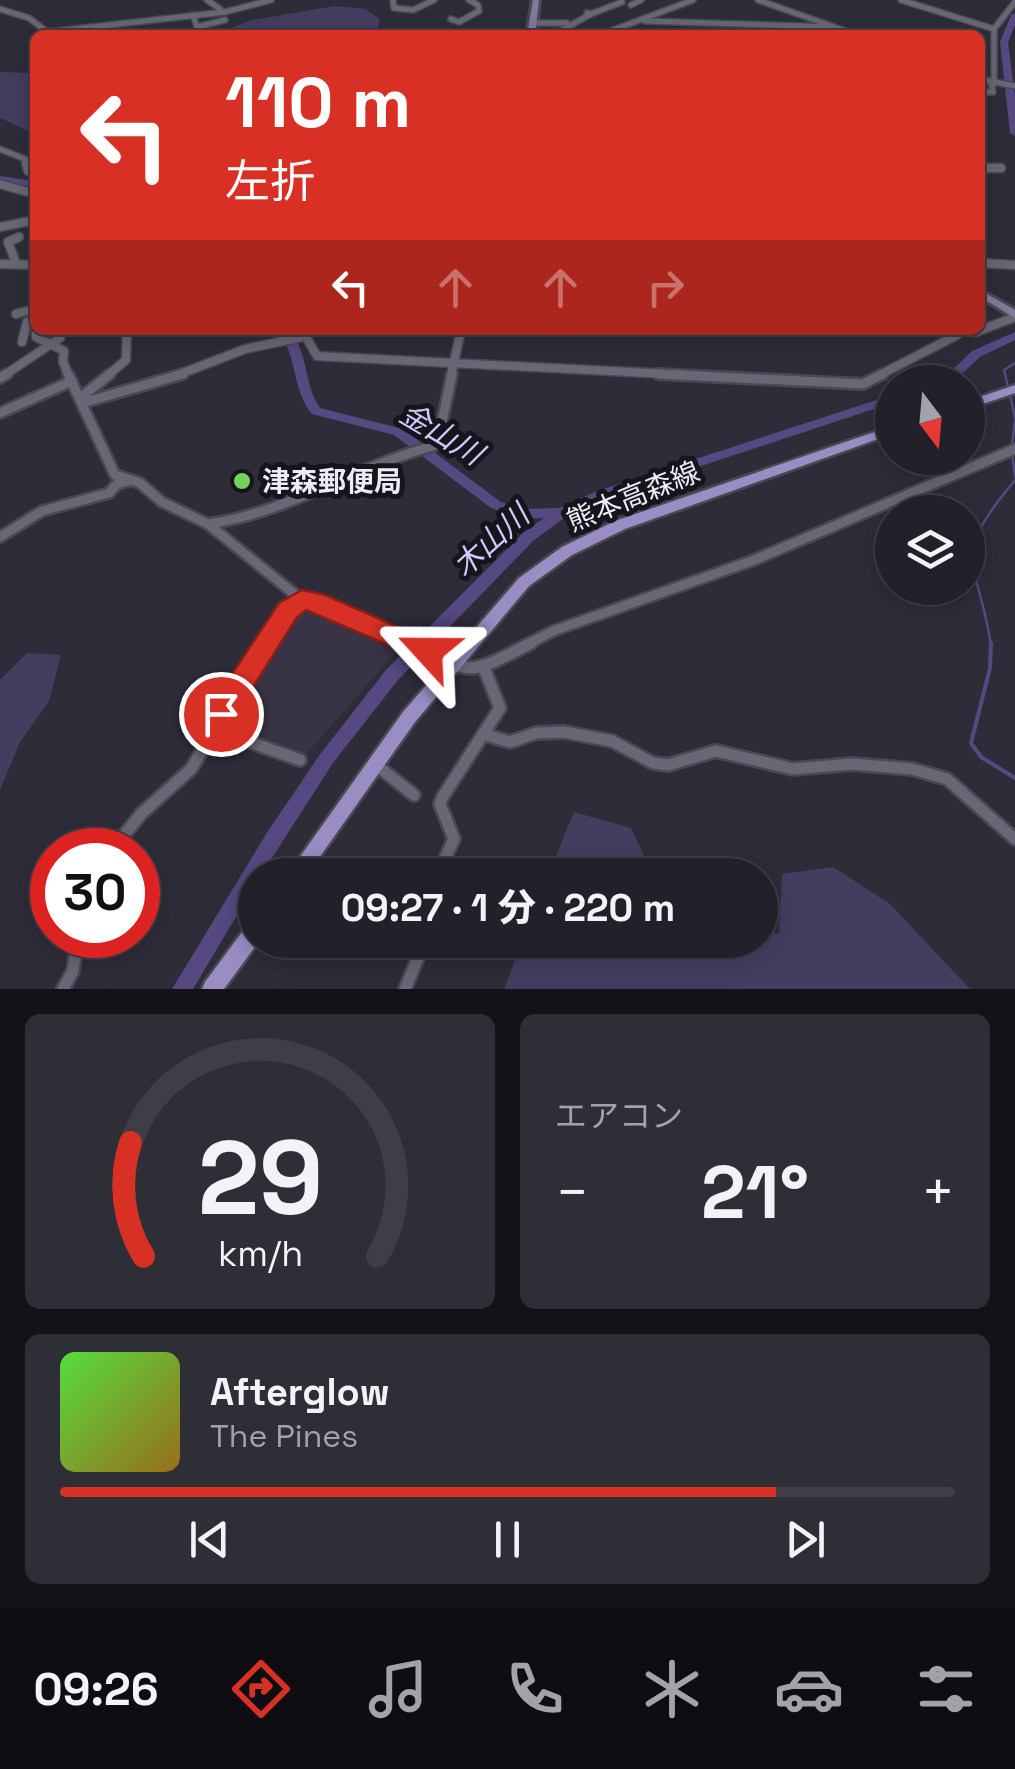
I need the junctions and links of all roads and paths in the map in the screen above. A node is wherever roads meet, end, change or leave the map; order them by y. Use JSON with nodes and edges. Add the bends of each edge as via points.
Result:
{"nodes":[{"id":1,"x":207,"y":0,"type":"edge"},
{"id":2,"x":271,"y":0,"type":"edge"},
{"id":3,"x":392,"y":0,"type":"edge"},
{"id":4,"x":434,"y":0,"type":"edge"},
{"id":5,"x":469,"y":0,"type":"edge"},
{"id":6,"x":536,"y":0,"type":"edge"},
{"id":7,"x":641,"y":0,"type":"edge"},
{"id":8,"x":693,"y":0,"type":"edge"},
{"id":9,"x":758,"y":0,"type":"edge"},
{"id":10,"x":901,"y":0,"type":"edge"},
{"id":11,"x":620,"y":1,"type":"edge"},
{"id":12,"x":248,"y":2,"type":"edge"},
{"id":13,"x":1015,"y":2,"type":"edge"},
{"id":14,"x":0,"y":9,"type":"edge"},
{"id":15,"x":223,"y":10,"type":"junction"},
{"id":16,"x":193,"y":15,"type":"junction"},
{"id":17,"x":452,"y":19,"type":"dead end"},
{"id":18,"x":645,"y":21,"type":"dead end"},
{"id":19,"x":567,"y":23,"type":"dead end"},
{"id":20,"x":834,"y":27,"type":"junction"},
{"id":21,"x":544,"y":28,"type":"dead end"},
{"id":22,"x":994,"y":29,"type":"junction"},
{"id":23,"x":46,"y":30,"type":"edge"},
{"id":24,"x":74,"y":30,"type":"edge"},
{"id":25,"x":534,"y":30,"type":"edge"},
{"id":26,"x":536,"y":30,"type":"edge"},
{"id":27,"x":537,"y":30,"type":"edge"},
{"id":28,"x":564,"y":30,"type":"edge"},
{"id":29,"x":613,"y":30,"type":"edge"},
{"id":30,"x":842,"y":30,"type":"edge"},
{"id":31,"x":985,"y":63,"type":"edge"},
{"id":32,"x":992,"y":64,"type":"junction"},
{"id":33,"x":985,"y":81,"type":"edge"},
{"id":34,"x":993,"y":84,"type":"junction"},
{"id":35,"x":1015,"y":86,"type":"edge"},
{"id":36,"x":985,"y":92,"type":"edge"},
{"id":37,"x":0,"y":148,"type":"edge"},
{"id":38,"x":985,"y":168,"type":"edge"},
{"id":39,"x":1001,"y":168,"type":"dead end"},
{"id":40,"x":30,"y":172,"type":"edge"},
{"id":41,"x":0,"y":184,"type":"edge"},
{"id":42,"x":30,"y":193,"type":"edge"},
{"id":43,"x":30,"y":221,"type":"edge"},
{"id":44,"x":0,"y":227,"type":"edge"},
{"id":45,"x":19,"y":237,"type":"dead end"},
{"id":46,"x":16,"y":263,"type":"junction"},
{"id":47,"x":0,"y":264,"type":"edge"},
{"id":48,"x":30,"y":264,"type":"edge"},
{"id":49,"x":985,"y":264,"type":"edge"},
{"id":50,"x":1015,"y":265,"type":"edge"},
{"id":51,"x":985,"y":297,"type":"edge"},
{"id":52,"x":16,"y":314,"type":"dead end"},
{"id":53,"x":30,"y":316,"type":"edge"},
{"id":54,"x":1015,"y":316,"type":"edge"},
{"id":55,"x":30,"y":319,"type":"edge"},
{"id":56,"x":985,"y":331,"type":"edge"},
{"id":57,"x":36,"y":335,"type":"edge"},
{"id":58,"x":127,"y":335,"type":"edge"},
{"id":59,"x":304,"y":335,"type":"edge"},
{"id":60,"x":460,"y":335,"type":"edge"},
{"id":61,"x":957,"y":335,"type":"edge"},
{"id":62,"x":60,"y":338,"type":"dead end"},
{"id":63,"x":22,"y":342,"type":"dead end"},
{"id":64,"x":52,"y":345,"type":"junction"},
{"id":65,"x":455,"y":363,"type":"junction"},
{"id":66,"x":0,"y":378,"type":"edge"},
{"id":67,"x":72,"y":381,"type":"junction"},
{"id":68,"x":1015,"y":389,"type":"edge"},
{"id":69,"x":985,"y":399,"type":"edge"},
{"id":70,"x":81,"y":401,"type":"junction"},
{"id":71,"x":0,"y":413,"type":"edge"},
{"id":72,"x":875,"y":436,"type":"edge"},
{"id":73,"x":1015,"y":449,"type":"edge"},
{"id":74,"x":132,"y":480,"type":"junction"},
{"id":75,"x":208,"y":524,"type":"junction"},
{"id":76,"x":0,"y":537,"type":"edge"},
{"id":77,"x":302,"y":600,"type":"junction"},
{"id":78,"x":409,"y":642,"type":"joint"},
{"id":79,"x":450,"y":662,"type":"junction"},
{"id":80,"x":484,"y":668,"type":"junction"},
{"id":81,"x":213,"y":729,"type":"junction"},
{"id":82,"x":483,"y":734,"type":"junction"},
{"id":83,"x":300,"y":760,"type":"dead end"},
{"id":84,"x":375,"y":764,"type":"junction"},
{"id":85,"x":414,"y":795,"type":"dead end"},
{"id":86,"x":130,"y":828,"type":"edge"},
{"id":87,"x":1015,"y":839,"type":"edge"},
{"id":88,"x":308,"y":858,"type":"edge"},
{"id":89,"x":445,"y":858,"type":"edge"},
{"id":90,"x":238,"y":954,"type":"edge"},
{"id":91,"x":75,"y":958,"type":"edge"},
{"id":92,"x":418,"y":958,"type":"edge"},
{"id":93,"x":64,"y":989,"type":"edge"},
{"id":94,"x":212,"y":989,"type":"edge"},
{"id":95,"x":405,"y":989,"type":"edge"}],
"edges":[{"from":1,"to":15,"type":"street"},
{"from":2,"to":12,"type":"street"},
{"from":3,"to":4,"type":"street","via":[[394,8],[409,10]]},
{"from":5,"to":17,"type":"street","via":[[479,11]]},
{"from":6,"to":25,"type":"street"},
{"from":7,"to":11,"type":"street"},
{"from":8,"to":29,"type":"street"},
{"from":9,"to":20,"type":"street"},
{"from":10,"to":22,"type":"street"},
{"from":11,"to":28,"type":"street"},
{"from":12,"to":15,"type":"street"},
{"from":13,"to":22,"type":"street"},
{"from":14,"to":23,"type":"street"},
{"from":15,"to":16,"type":"street"},
{"from":15,"to":16,"type":"street","via":[[225,24],[197,28]]},
{"from":16,"to":24,"type":"street"},
{"from":18,"to":20,"type":"street"},
{"from":19,"to":26,"type":"street","via":[[556,20]]},
{"from":20,"to":30,"type":"street"},
{"from":21,"to":27,"type":"street"},
{"from":22,"to":32,"type":"street"},
{"from":31,"to":32,"type":"street"},
{"from":32,"to":34,"type":"street"},
{"from":33,"to":34,"type":"street"},
{"from":34,"to":35,"type":"street"},
{"from":34,"to":36,"type":"street"},
{"from":37,"to":40,"type":"street","via":[[25,159]]},
{"from":38,"to":39,"type":"street"},
{"from":41,"to":42,"type":"street"},
{"from":43,"to":44,"type":"street"},
{"from":45,"to":46,"type":"street","via":[[8,242]]},
{"from":46,"to":47,"type":"street"},
{"from":46,"to":48,"type":"street"},
{"from":49,"to":50,"type":"street"},
{"from":51,"to":54,"type":"street"},
{"from":52,"to":53,"type":"street"},
{"from":54,"to":56,"type":"street"},
{"from":55,"to":63,"type":"street"},
{"from":57,"to":64,"type":"street"},
{"from":58,"to":70,"type":"street","via":[[126,360]]},
{"from":59,"to":65,"type":"street","via":[[316,356]]},
{"from":59,"to":70,"type":"street"},
{"from":60,"to":65,"type":"street"},
{"from":61,"to":65,"type":"street","via":[[863,384]]},
{"from":62,"to":64,"type":"street"},
{"from":64,"to":66,"type":"street"},
{"from":64,"to":67,"type":"street","via":[[64,351]]},
{"from":65,"to":75,"type":"street","via":[[433,446],[382,460],[252,518]]},
{"from":67,"to":70,"type":"street"},
{"from":67,"to":71,"type":"street"},
{"from":68,"to":69,"type":"main road"},
{"from":70,"to":74,"type":"street","via":[[111,472]]},
{"from":72,"to":79,"type":"main road","name":"熊本高森線","via":[[620,525],[567,551],[524,582]]},
{"from":73,"to":80,"type":"street","via":[[715,576],[552,631]]},
{"from":74,"to":75,"type":"street"},
{"from":74,"to":76,"type":"street","via":[[42,511]]},
{"from":75,"to":77,"type":"street"},
{"from":77,"to":78,"type":"street"},
{"from":77,"to":81,"type":"street","via":[[288,610]]},
{"from":78,"to":79,"type":"street"},
{"from":79,"to":80,"type":"street","via":[[468,671]]},
{"from":79,"to":84,"type":"main road","name":"熊本高森線"},
{"from":80,"to":82,"type":"street","via":[[500,708]]},
{"from":81,"to":83,"type":"street"},
{"from":81,"to":86,"type":"street","via":[[190,769]]},
{"from":82,"to":87,"type":"street","via":[[510,742],[536,732],[592,737],[654,763],[716,751],[793,770],[852,764],[912,769],[947,779]]},
{"from":82,"to":89,"type":"street","via":[[440,804],[454,839]]},
{"from":84,"to":85,"type":"street"},
{"from":84,"to":88,"type":"main road","name":"熊本高森線"},
{"from":90,"to":94,"type":"main road"},
{"from":91,"to":93,"type":"street"},
{"from":92,"to":95,"type":"street"}]}
